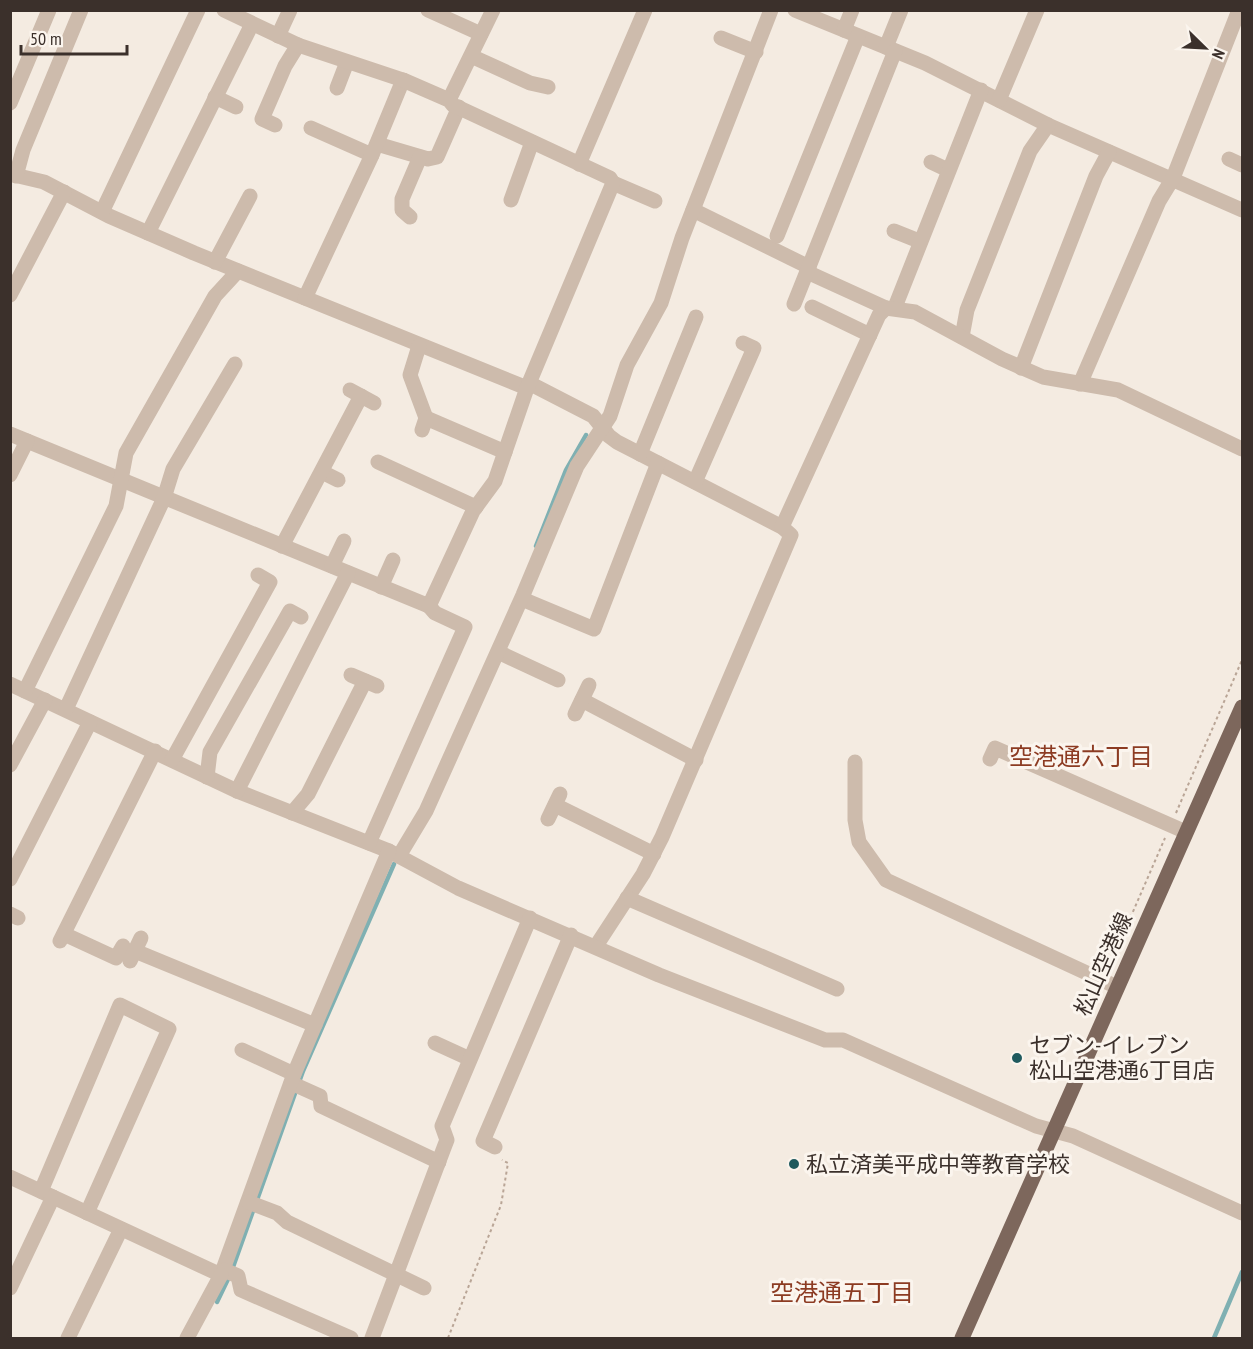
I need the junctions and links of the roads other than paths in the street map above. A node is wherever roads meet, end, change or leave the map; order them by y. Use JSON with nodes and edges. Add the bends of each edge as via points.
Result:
{"nodes":[{"id":1,"x":49,"y":10,"type":"edge"},
{"id":2,"x":81,"y":10,"type":"edge"},
{"id":3,"x":198,"y":10,"type":"edge"},
{"id":4,"x":224,"y":10,"type":"edge"},
{"id":5,"x":290,"y":10,"type":"edge"},
{"id":6,"x":428,"y":10,"type":"edge"},
{"id":7,"x":493,"y":10,"type":"edge"},
{"id":8,"x":645,"y":10,"type":"edge"},
{"id":9,"x":771,"y":10,"type":"edge"},
{"id":10,"x":795,"y":10,"type":"edge"},
{"id":11,"x":852,"y":10,"type":"edge"},
{"id":12,"x":901,"y":10,"type":"edge"},
{"id":13,"x":1037,"y":10,"type":"edge"},
{"id":14,"x":1239,"y":10,"type":"edge"},
{"id":15,"x":252,"y":24,"type":"junction"},
{"id":16,"x":851,"y":33,"type":"junction"},
{"id":17,"x":1236,"y":33,"type":"edge"},
{"id":18,"x":482,"y":34,"type":"junction"},
{"id":19,"x":278,"y":36,"type":"junction"},
{"id":20,"x":721,"y":38,"type":"dead end"},
{"id":21,"x":298,"y":45,"type":"junction"},
{"id":22,"x":891,"y":49,"type":"junction"},
{"id":23,"x":756,"y":52,"type":"junction"},
{"id":24,"x":471,"y":56,"type":"junction"},
{"id":25,"x":347,"y":62,"type":"junction"},
{"id":26,"x":403,"y":80,"type":"junction"},
{"id":27,"x":548,"y":87,"type":"dead end"},
{"id":28,"x":338,"y":88,"type":"dead end"},
{"id":29,"x":981,"y":90,"type":"junction"},
{"id":30,"x":216,"y":97,"type":"junction"},
{"id":31,"x":999,"y":100,"type":"junction"},
{"id":32,"x":10,"y":103,"type":"edge"},
{"id":33,"x":454,"y":103,"type":"junction"},
{"id":34,"x":236,"y":107,"type":"dead end"},
{"id":35,"x":275,"y":125,"type":"dead end"},
{"id":36,"x":1048,"y":125,"type":"junction"},
{"id":37,"x":311,"y":128,"type":"dead end"},
{"id":38,"x":532,"y":142,"type":"junction"},
{"id":39,"x":374,"y":150,"type":"junction"},
{"id":40,"x":1109,"y":152,"type":"junction"},
{"id":41,"x":420,"y":157,"type":"junction"},
{"id":42,"x":931,"y":162,"type":"dead end"},
{"id":43,"x":579,"y":164,"type":"junction"},
{"id":44,"x":948,"y":170,"type":"junction"},
{"id":45,"x":14,"y":175,"type":"edge"},
{"id":46,"x":1173,"y":178,"type":"junction"},
{"id":47,"x":613,"y":183,"type":"junction"},
{"id":48,"x":64,"y":192,"type":"junction"},
{"id":49,"x":250,"y":196,"type":"dead end"},
{"id":50,"x":511,"y":200,"type":"dead end"},
{"id":51,"x":655,"y":201,"type":"dead end"},
{"id":52,"x":693,"y":210,"type":"junction"},
{"id":53,"x":1242,"y":210,"type":"edge"},
{"id":54,"x":102,"y":212,"type":"junction"},
{"id":55,"x":410,"y":217,"type":"dead end"},
{"id":56,"x":784,"y":230,"type":"dead end"},
{"id":57,"x":894,"y":231,"type":"dead end"},
{"id":58,"x":148,"y":233,"type":"junction"},
{"id":59,"x":919,"y":241,"type":"junction"},
{"id":60,"x":215,"y":262,"type":"junction"},
{"id":61,"x":808,"y":270,"type":"junction"},
{"id":62,"x":238,"y":271,"type":"junction"},
{"id":63,"x":10,"y":296,"type":"edge"},
{"id":64,"x":304,"y":298,"type":"junction"},
{"id":65,"x":795,"y":304,"type":"dead end"},
{"id":66,"x":812,"y":307,"type":"dead end"},
{"id":67,"x":890,"y":307,"type":"junction"},
{"id":68,"x":696,"y":317,"type":"dead end"},
{"id":69,"x":870,"y":335,"type":"junction"},
{"id":70,"x":962,"y":337,"type":"junction"},
{"id":71,"x":743,"y":343,"type":"dead end"},
{"id":72,"x":419,"y":346,"type":"junction"},
{"id":73,"x":1021,"y":368,"type":"junction"},
{"id":74,"x":234,"y":375,"type":"dead end"},
{"id":75,"x":1080,"y":384,"type":"junction"},
{"id":76,"x":528,"y":385,"type":"junction"},
{"id":77,"x":362,"y":396,"type":"dead end"},
{"id":78,"x":603,"y":428,"type":"junction"},
{"id":79,"x":10,"y":434,"type":"edge"},
{"id":80,"x":27,"y":441,"type":"junction"},
{"id":81,"x":1242,"y":448,"type":"edge"},
{"id":82,"x":505,"y":452,"type":"junction"},
{"id":83,"x":640,"y":454,"type":"junction"},
{"id":84,"x":378,"y":462,"type":"dead end"},
{"id":85,"x":658,"y":463,"type":"junction"},
{"id":86,"x":321,"y":471,"type":"junction"},
{"id":87,"x":10,"y":475,"type":"edge"},
{"id":88,"x":119,"y":480,"type":"junction"},
{"id":89,"x":338,"y":480,"type":"dead end"},
{"id":90,"x":695,"y":482,"type":"junction"},
{"id":91,"x":164,"y":498,"type":"junction"},
{"id":92,"x":476,"y":507,"type":"junction"},
{"id":93,"x":782,"y":527,"type":"junction"},
{"id":94,"x":344,"y":541,"type":"dead end"},
{"id":95,"x":282,"y":546,"type":"junction"},
{"id":96,"x":393,"y":560,"type":"dead end"},
{"id":97,"x":332,"y":566,"type":"junction"},
{"id":98,"x":348,"y":573,"type":"junction"},
{"id":99,"x":258,"y":575,"type":"dead end"},
{"id":100,"x":381,"y":587,"type":"junction"},
{"id":101,"x":522,"y":599,"type":"junction"},
{"id":102,"x":429,"y":606,"type":"junction"},
{"id":103,"x":301,"y":617,"type":"dead end"},
{"id":104,"x":498,"y":652,"type":"junction"},
{"id":105,"x":364,"y":680,"type":"dead end"},
{"id":106,"x":558,"y":680,"type":"dead end"},
{"id":107,"x":10,"y":684,"type":"edge"},
{"id":108,"x":589,"y":685,"type":"dead end"},
{"id":109,"x":26,"y":691,"type":"junction"},
{"id":110,"x":45,"y":700,"type":"junction"},
{"id":111,"x":1242,"y":707,"type":"edge"},
{"id":112,"x":66,"y":709,"type":"junction"},
{"id":113,"x":90,"y":722,"type":"junction"},
{"id":114,"x":155,"y":751,"type":"junction"},
{"id":115,"x":990,"y":759,"type":"dead end"},
{"id":116,"x":172,"y":760,"type":"junction"},
{"id":117,"x":696,"y":760,"type":"junction"},
{"id":118,"x":855,"y":762,"type":"dead end"},
{"id":119,"x":10,"y":765,"type":"edge"},
{"id":120,"x":207,"y":777,"type":"junction"},
{"id":121,"x":237,"y":791,"type":"junction"},
{"id":122,"x":554,"y":806,"type":"dead end"},
{"id":123,"x":292,"y":813,"type":"junction"},
{"id":124,"x":1186,"y":832,"type":"junction"},
{"id":125,"x":369,"y":843,"type":"junction"},
{"id":126,"x":394,"y":854,"type":"junction"},
{"id":127,"x":654,"y":854,"type":"junction"},
{"id":128,"x":10,"y":879,"type":"edge"},
{"id":129,"x":627,"y":898,"type":"junction"},
{"id":130,"x":530,"y":918,"type":"junction"},
{"id":131,"x":571,"y":935,"type":"junction"},
{"id":132,"x":596,"y":946,"type":"junction"},
{"id":133,"x":1117,"y":987,"type":"junction"},
{"id":134,"x":837,"y":989,"type":"dead end"},
{"id":135,"x":315,"y":1025,"type":"junction"},
{"id":136,"x":435,"y":1043,"type":"dead end"},
{"id":137,"x":242,"y":1050,"type":"dead end"},
{"id":138,"x":470,"y":1059,"type":"junction"},
{"id":139,"x":296,"y":1083,"type":"junction"},
{"id":140,"x":1053,"y":1130,"type":"junction"},
{"id":141,"x":496,"y":1152,"type":"road end"},
{"id":142,"x":439,"y":1162,"type":"junction"},
{"id":143,"x":11,"y":1179,"type":"edge"},
{"id":144,"x":47,"y":1194,"type":"junction"},
{"id":145,"x":254,"y":1204,"type":"junction"},
{"id":146,"x":87,"y":1213,"type":"junction"},
{"id":147,"x":1242,"y":1213,"type":"edge"},
{"id":148,"x":121,"y":1229,"type":"junction"},
{"id":149,"x":223,"y":1273,"type":"junction"},
{"id":150,"x":396,"y":1276,"type":"junction"},
{"id":151,"x":10,"y":1288,"type":"edge"},
{"id":152,"x":424,"y":1288,"type":"dead end"},
{"id":153,"x":305,"y":1308,"type":"dead end"},
{"id":154,"x":68,"y":1338,"type":"edge"},
{"id":155,"x":187,"y":1338,"type":"edge"},
{"id":156,"x":351,"y":1338,"type":"edge"},
{"id":157,"x":371,"y":1338,"type":"edge"},
{"id":158,"x":962,"y":1338,"type":"edge"}],
"edges":[{"from":1,"to":32,"type":"street"},
{"from":2,"to":45,"type":"street"},
{"from":3,"to":54,"type":"street"},
{"from":4,"to":15,"type":"street"},
{"from":5,"to":19,"type":"street"},
{"from":6,"to":18,"type":"street"},
{"from":7,"to":18,"type":"street"},
{"from":8,"to":43,"type":"street"},
{"from":9,"to":23,"type":"street"},
{"from":10,"to":16,"type":"street"},
{"from":11,"to":16,"type":"street"},
{"from":12,"to":22,"type":"street"},
{"from":13,"to":31,"type":"street"},
{"from":14,"to":17,"type":"street"},
{"from":15,"to":19,"type":"street"},
{"from":15,"to":30,"type":"street"},
{"from":16,"to":22,"type":"street"},
{"from":16,"to":56,"type":"street","via":[[823,141]]},
{"from":17,"to":46,"type":"street","via":[[1193,107]]},
{"from":18,"to":24,"type":"street"},
{"from":19,"to":21,"type":"street"},
{"from":20,"to":23,"type":"street"},
{"from":21,"to":25,"type":"street"},
{"from":21,"to":35,"type":"street","via":[[262,119]]},
{"from":22,"to":29,"type":"street"},
{"from":22,"to":61,"type":"street"},
{"from":23,"to":52,"type":"street"},
{"from":24,"to":27,"type":"street","via":[[530,83]]},
{"from":24,"to":33,"type":"street"},
{"from":25,"to":26,"type":"street"},
{"from":25,"to":28,"type":"street"},
{"from":26,"to":33,"type":"street"},
{"from":26,"to":39,"type":"street"},
{"from":29,"to":31,"type":"street"},
{"from":29,"to":44,"type":"street"},
{"from":30,"to":34,"type":"street"},
{"from":30,"to":58,"type":"street"},
{"from":31,"to":36,"type":"street"},
{"from":33,"to":38,"type":"street"},
{"from":33,"to":41,"type":"street","via":[[436,157]]},
{"from":36,"to":40,"type":"street"},
{"from":36,"to":70,"type":"street","via":[[1030,151],[967,310]]},
{"from":37,"to":39,"type":"street"},
{"from":38,"to":43,"type":"street"},
{"from":38,"to":50,"type":"street"},
{"from":39,"to":41,"type":"street"},
{"from":39,"to":64,"type":"street"},
{"from":40,"to":46,"type":"street"},
{"from":40,"to":73,"type":"street"},
{"from":41,"to":55,"type":"street","via":[[402,199],[402,210]]},
{"from":42,"to":44,"type":"street"},
{"from":43,"to":47,"type":"street"},
{"from":44,"to":59,"type":"street"},
{"from":45,"to":48,"type":"street","via":[[44,182]]},
{"from":46,"to":53,"type":"street"},
{"from":46,"to":75,"type":"street","via":[[1136,241],[1106,309]]},
{"from":47,"to":51,"type":"street"},
{"from":47,"to":76,"type":"street"},
{"from":48,"to":54,"type":"street"},
{"from":48,"to":63,"type":"street"},
{"from":49,"to":60,"type":"street"},
{"from":52,"to":61,"type":"street"},
{"from":52,"to":78,"type":"street","via":[[661,303],[627,365]]},
{"from":54,"to":58,"type":"street"},
{"from":57,"to":59,"type":"street"},
{"from":58,"to":60,"type":"street"},
{"from":59,"to":67,"type":"street"},
{"from":60,"to":62,"type":"street"},
{"from":61,"to":65,"type":"street"},
{"from":61,"to":67,"type":"street"},
{"from":62,"to":64,"type":"street"},
{"from":62,"to":88,"type":"street","via":[[215,296],[126,453]]},
{"from":64,"to":72,"type":"street"},
{"from":66,"to":69,"type":"street"},
{"from":67,"to":69,"type":"street","via":[[879,315]]},
{"from":67,"to":70,"type":"street","via":[[915,312]]},
{"from":68,"to":83,"type":"street"},
{"from":69,"to":93,"type":"street"},
{"from":70,"to":73,"type":"street"},
{"from":71,"to":90,"type":"street","via":[[754,348],[734,413]]},
{"from":72,"to":76,"type":"street"},
{"from":72,"to":82,"type":"street","via":[[410,375],[424,424]]},
{"from":73,"to":75,"type":"street"},
{"from":74,"to":91,"type":"street","via":[[199,436],[167,480]]},
{"from":75,"to":81,"type":"street","via":[[1118,390]]},
{"from":76,"to":78,"type":"street","via":[[593,416]]},
{"from":76,"to":82,"type":"street"},
{"from":77,"to":86,"type":"street"},
{"from":78,"to":83,"type":"street","via":[[617,442]]},
{"from":78,"to":101,"type":"street","via":[[577,466]]},
{"from":79,"to":80,"type":"street"},
{"from":80,"to":87,"type":"street"},
{"from":80,"to":88,"type":"street"},
{"from":82,"to":92,"type":"street","via":[[495,481]]},
{"from":83,"to":85,"type":"street"},
{"from":84,"to":92,"type":"street","via":[[396,462]]},
{"from":85,"to":90,"type":"street"},
{"from":85,"to":101,"type":"street","via":[[594,629]]},
{"from":86,"to":89,"type":"street"},
{"from":86,"to":95,"type":"street"},
{"from":88,"to":91,"type":"street"},
{"from":88,"to":109,"type":"street","via":[[116,506],[84,555],[51,624]]},
{"from":90,"to":93,"type":"street"},
{"from":91,"to":95,"type":"street"},
{"from":91,"to":112,"type":"street"},
{"from":92,"to":102,"type":"street"},
{"from":93,"to":117,"type":"street","via":[[791,535]]},
{"from":94,"to":97,"type":"street"},
{"from":95,"to":97,"type":"street"},
{"from":96,"to":100,"type":"street"},
{"from":97,"to":98,"type":"street"},
{"from":98,"to":100,"type":"street"},
{"from":98,"to":121,"type":"street"},
{"from":99,"to":116,"type":"street","via":[[270,582],[236,629],[204,687]]},
{"from":100,"to":102,"type":"street"},
{"from":101,"to":104,"type":"street"},
{"from":102,"to":125,"type":"street","via":[[435,613],[465,627]]},
{"from":103,"to":120,"type":"street","via":[[290,612],[271,661],[235,723],[210,752]]},
{"from":104,"to":106,"type":"street"},
{"from":104,"to":126,"type":"street","via":[[426,811]]},
{"from":105,"to":123,"type":"street","via":[[331,766]]},
{"from":107,"to":109,"type":"street"},
{"from":108,"to":117,"type":"street","via":[[579,707]]},
{"from":109,"to":110,"type":"street"},
{"from":110,"to":112,"type":"street"},
{"from":110,"to":119,"type":"street"},
{"from":111,"to":124,"type":"main road","name":"松山空港線"},
{"from":112,"to":113,"type":"street"},
{"from":113,"to":114,"type":"street"},
{"from":113,"to":128,"type":"street"},
{"from":114,"to":116,"type":"street"},
{"from":114,"to":135,"type":"street","via":[[62,937],[116,958],[132,949],[229,997]]},
{"from":115,"to":124,"type":"street","via":[[996,748],[1046,762],[1099,801]]},
{"from":116,"to":120,"type":"street"},
{"from":117,"to":127,"type":"street"},
{"from":118,"to":133,"type":"street","via":[[859,842],[885,880]]},
{"from":120,"to":121,"type":"street"},
{"from":121,"to":123,"type":"street"},
{"from":122,"to":127,"type":"street"},
{"from":123,"to":125,"type":"street"},
{"from":124,"to":133,"type":"main road","name":"松山空港線"},
{"from":125,"to":126,"type":"street"},
{"from":126,"to":130,"type":"street","via":[[458,888]]},
{"from":126,"to":135,"type":"street"},
{"from":127,"to":129,"type":"street"},
{"from":129,"to":132,"type":"street"},
{"from":129,"to":134,"type":"street","via":[[692,934],[763,966],[817,988]]},
{"from":130,"to":131,"type":"street"},
{"from":130,"to":138,"type":"street"},
{"from":131,"to":132,"type":"street"},
{"from":131,"to":141,"type":"street","via":[[483,1141]]},
{"from":132,"to":140,"type":"street","via":[[825,1040],[843,1040]]},
{"from":133,"to":140,"type":"main road","name":"松山空港線"},
{"from":135,"to":139,"type":"street"},
{"from":136,"to":138,"type":"street"},
{"from":137,"to":139,"type":"street"},
{"from":138,"to":142,"type":"street","via":[[442,1126],[447,1140]]},
{"from":139,"to":142,"type":"street","via":[[320,1096],[321,1106]]},
{"from":139,"to":145,"type":"street"},
{"from":140,"to":147,"type":"street"},
{"from":140,"to":158,"type":"main road","name":"松山空港線"},
{"from":142,"to":150,"type":"street"},
{"from":143,"to":144,"type":"street"},
{"from":144,"to":146,"type":"street"},
{"from":144,"to":146,"type":"street","via":[[120,1005],[170,1029]]},
{"from":144,"to":151,"type":"street"},
{"from":145,"to":149,"type":"street"},
{"from":145,"to":150,"type":"street"},
{"from":146,"to":148,"type":"street"},
{"from":148,"to":149,"type":"street"},
{"from":148,"to":154,"type":"street"},
{"from":149,"to":155,"type":"street"},
{"from":149,"to":156,"type":"street","via":[[238,1276],[241,1290]]},
{"from":150,"to":152,"type":"street"},
{"from":150,"to":157,"type":"street"},
{"from":153,"to":157,"type":"street"}]}
